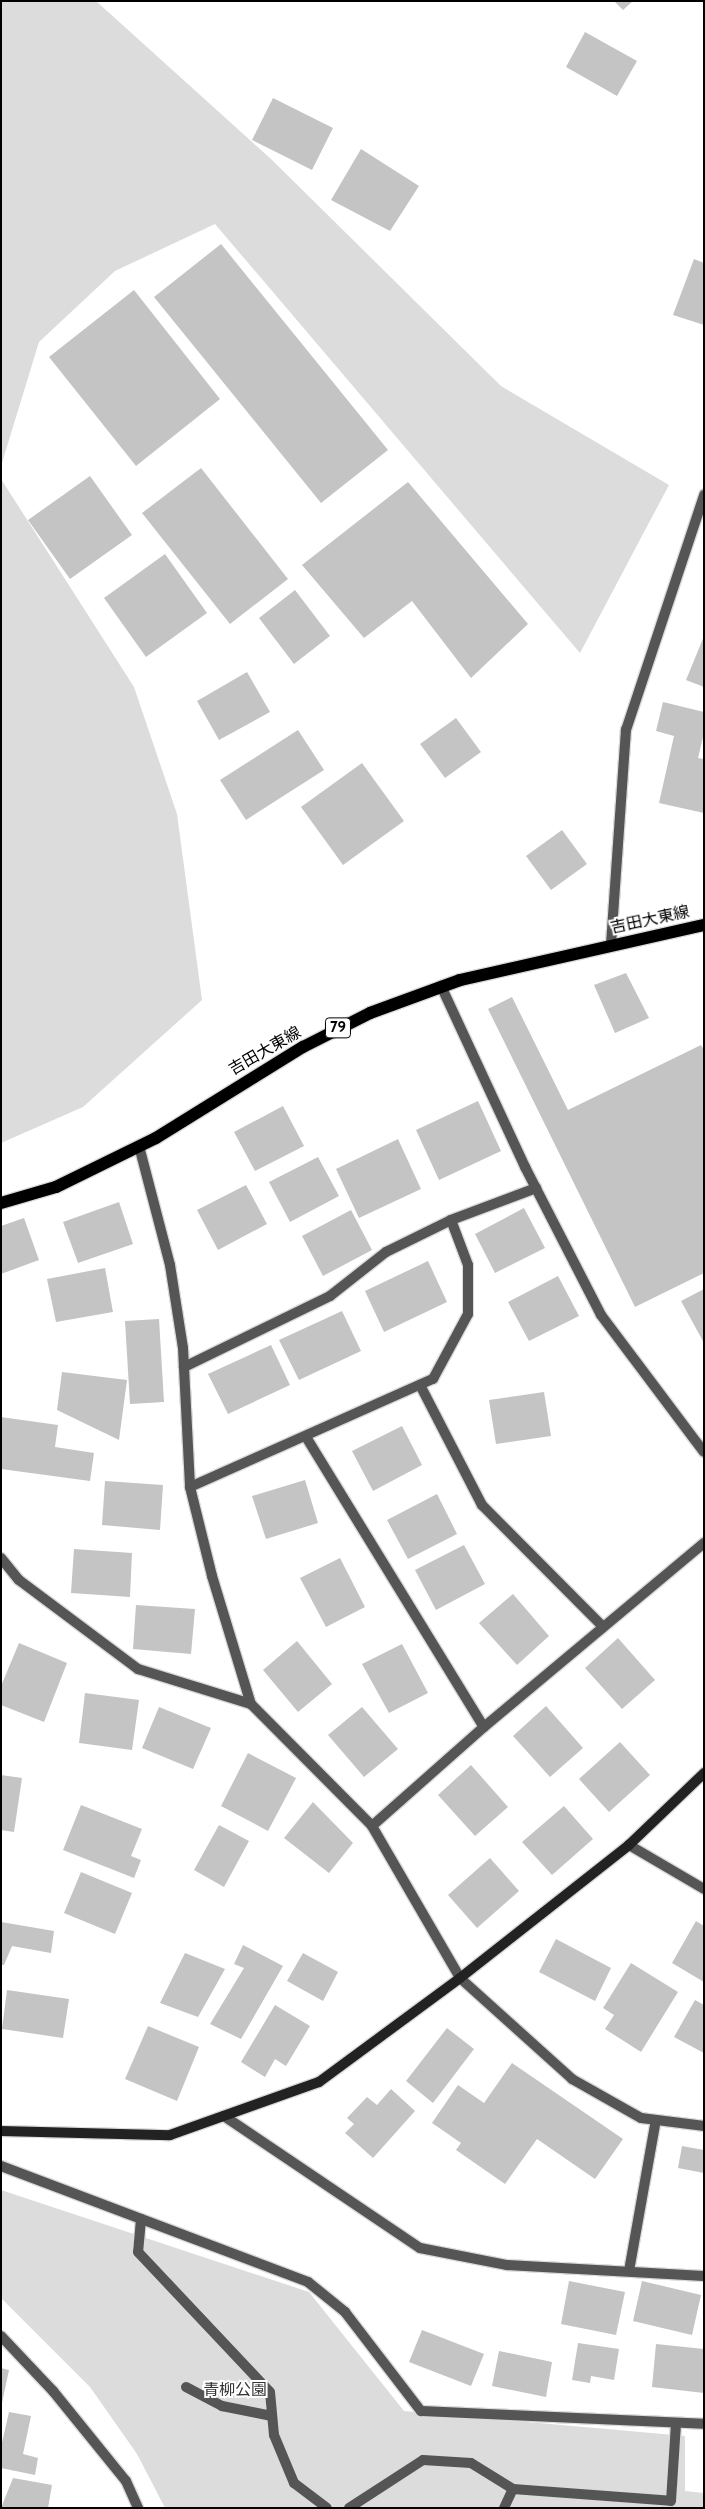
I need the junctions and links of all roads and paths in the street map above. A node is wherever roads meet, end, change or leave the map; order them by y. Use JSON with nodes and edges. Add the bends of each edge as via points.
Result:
{"nodes":[{"id":1,"x":704,"y":495,"type":"edge"},
{"id":2,"x":700,"y":509,"type":"edge"},
{"id":3,"x":704,"y":925,"type":"edge"},
{"id":4,"x":611,"y":944,"type":"junction"},
{"id":5,"x":440,"y":986,"type":"junction"},
{"id":6,"x":140,"y":1146,"type":"junction"},
{"id":7,"x":536,"y":1188,"type":"junction"},
{"id":8,"x":1,"y":1203,"type":"edge"},
{"id":9,"x":451,"y":1220,"type":"junction"},
{"id":10,"x":184,"y":1367,"type":"junction"},
{"id":11,"x":420,"y":1386,"type":"junction"},
{"id":12,"x":306,"y":1437,"type":"junction"},
{"id":13,"x":704,"y":1452,"type":"edge"},
{"id":14,"x":190,"y":1487,"type":"junction"},
{"id":15,"x":704,"y":1543,"type":"edge"},
{"id":16,"x":1,"y":1558,"type":"edge"},
{"id":17,"x":603,"y":1626,"type":"junction"},
{"id":18,"x":251,"y":1704,"type":"junction"},
{"id":19,"x":484,"y":1727,"type":"junction"},
{"id":20,"x":704,"y":1773,"type":"edge"},
{"id":21,"x":372,"y":1826,"type":"junction"},
{"id":22,"x":629,"y":1845,"type":"junction"},
{"id":23,"x":704,"y":1890,"type":"edge"},
{"id":24,"x":460,"y":1978,"type":"junction"},
{"id":25,"x":224,"y":2116,"type":"junction"},
{"id":26,"x":656,"y":2120,"type":"junction"},
{"id":27,"x":704,"y":2126,"type":"edge"},
{"id":28,"x":1,"y":2131,"type":"edge"},
{"id":29,"x":1,"y":2166,"type":"edge"},
{"id":30,"x":141,"y":2219,"type":"junction"},
{"id":31,"x":629,"y":2272,"type":"junction"},
{"id":32,"x":704,"y":2276,"type":"edge"},
{"id":33,"x":1,"y":2336,"type":"edge"},
{"id":34,"x":186,"y":2387,"type":"dead end"},
{"id":35,"x":272,"y":2416,"type":"junction"},
{"id":36,"x":676,"y":2423,"type":"junction"},
{"id":37,"x":704,"y":2424,"type":"edge"},
{"id":38,"x":513,"y":2488,"type":"junction"},
{"id":39,"x":138,"y":2508,"type":"edge"},
{"id":40,"x":327,"y":2508,"type":"edge"},
{"id":41,"x":349,"y":2508,"type":"edge"},
{"id":42,"x":504,"y":2508,"type":"edge"}],
"edges":[{"from":1,"to":2,"type":"street"},
{"from":2,"to":4,"type":"street","via":[[626,730]]},
{"from":3,"to":4,"type":"main road","name":"吉田大東線","number":"79"},
{"from":4,"to":5,"type":"main road","name":"吉田大東線","number":"79"},
{"from":5,"to":6,"type":"main road","name":"吉田大東線","number":"79","via":[[370,1013],[303,1047]]},
{"from":5,"to":7,"type":"street"},
{"from":6,"to":8,"type":"main road","name":"吉田大東線","number":"79","via":[[56,1187]]},
{"from":6,"to":10,"type":"street","via":[[170,1265]]},
{"from":7,"to":9,"type":"street"},
{"from":7,"to":13,"type":"street","via":[[602,1315]]},
{"from":9,"to":10,"type":"street","via":[[386,1252],[330,1296]]},
{"from":9,"to":11,"type":"street","via":[[468,1265],[468,1314],[433,1379]]},
{"from":10,"to":14,"type":"street"},
{"from":11,"to":12,"type":"street"},
{"from":11,"to":17,"type":"street","via":[[482,1505]]},
{"from":12,"to":14,"type":"street"},
{"from":12,"to":19,"type":"street"},
{"from":14,"to":18,"type":"street","via":[[212,1576]]},
{"from":15,"to":17,"type":"street"},
{"from":16,"to":18,"type":"street","via":[[19,1580],[138,1669]]},
{"from":17,"to":19,"type":"street"},
{"from":18,"to":21,"type":"street"},
{"from":19,"to":21,"type":"street"},
{"from":20,"to":22,"type":"street"},
{"from":21,"to":24,"type":"street"},
{"from":22,"to":23,"type":"street"},
{"from":22,"to":24,"type":"street"},
{"from":24,"to":25,"type":"street","via":[[319,2082]]},
{"from":24,"to":26,"type":"street","via":[[572,2079],[641,2118]]},
{"from":25,"to":28,"type":"street","via":[[170,2135]]},
{"from":25,"to":31,"type":"street","via":[[420,2248],[508,2265]]},
{"from":26,"to":27,"type":"street"},
{"from":26,"to":31,"type":"street"},
{"from":29,"to":30,"type":"street"},
{"from":30,"to":35,"type":"street","via":[[138,2252],[270,2392]]},
{"from":30,"to":36,"type":"street","via":[[308,2282],[345,2312],[422,2411]]},
{"from":31,"to":32,"type":"street"},
{"from":33,"to":39,"type":"street","via":[[53,2391],[126,2481]]},
{"from":34,"to":35,"type":"street","via":[[222,2406]]},
{"from":35,"to":40,"type":"street","via":[[274,2435],[294,2483]]},
{"from":36,"to":37,"type":"street"},
{"from":36,"to":38,"type":"street","via":[[671,2501]]},
{"from":38,"to":41,"type":"street","via":[[471,2463],[423,2460]]},
{"from":38,"to":42,"type":"street"}]}
